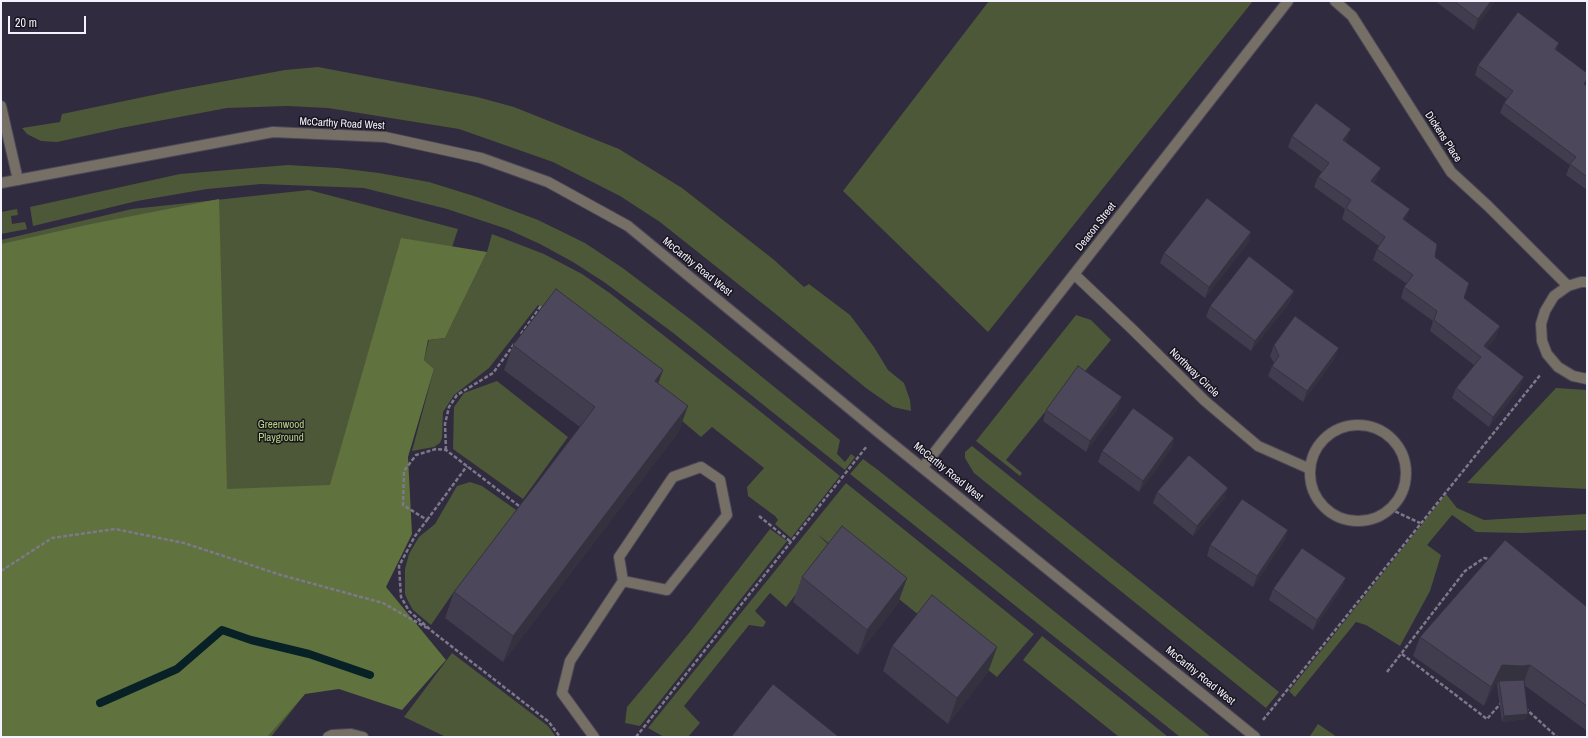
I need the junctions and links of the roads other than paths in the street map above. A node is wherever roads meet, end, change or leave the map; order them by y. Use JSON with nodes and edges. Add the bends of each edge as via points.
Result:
{"nodes":[{"id":1,"x":1288,"y":1,"type":"edge"},
{"id":2,"x":1335,"y":1,"type":"edge"},
{"id":3,"x":1,"y":106,"type":"edge"},
{"id":4,"x":18,"y":180,"type":"junction"},
{"id":5,"x":1,"y":184,"type":"edge"},
{"id":6,"x":1074,"y":274,"type":"junction"},
{"id":7,"x":1587,"y":282,"type":"edge"},
{"id":8,"x":1568,"y":286,"type":"junction"},
{"id":9,"x":1587,"y":378,"type":"edge"},
{"id":10,"x":923,"y":467,"type":"junction"},
{"id":11,"x":1310,"y":469,"type":"junction"},
{"id":12,"x":623,"y":581,"type":"junction"},
{"id":13,"x":1254,"y":736,"type":"edge"},
{"id":14,"x":328,"y":737,"type":"edge"},
{"id":15,"x":363,"y":737,"type":"edge"},
{"id":16,"x":594,"y":737,"type":"edge"}],
"edges":[{"from":1,"to":6,"type":"street","name":"Deacon Street"},
{"from":2,"to":8,"type":"street","name":"Dickens Place","via":[[1352,16],[1451,172]]},
{"from":3,"to":4,"type":"street"},
{"from":4,"to":5,"type":"street","name":"McCarthy Road West"},
{"from":4,"to":10,"type":"street","name":"McCarthy Road West","via":[[273,132],[385,137],[481,158],[548,182],[628,226]]},
{"from":6,"to":10,"type":"street","name":"Deacon Street"},
{"from":6,"to":11,"type":"street","name":"Northway Circle","via":[[1205,401],[1258,446]]},
{"from":7,"to":8,"type":"street"},
{"from":8,"to":9,"type":"street","via":[[1554,296],[1545,310],[1541,324],[1542,341],[1547,354],[1558,367],[1573,376]]},
{"from":10,"to":13,"type":"street","name":"McCarthy Road West"},
{"from":11,"to":11,"type":"street","via":[[1312,486],[1319,501],[1336,516],[1352,521],[1369,520],[1390,509],[1403,491],[1407,475],[1400,449],[1390,437],[1363,425],[1346,427],[1324,439],[1315,452]]},
{"from":12,"to":12,"type":"street","via":[[667,590],[727,515],[720,480],[701,467],[673,477],[619,557]]},
{"from":12,"to":16,"type":"street","via":[[570,661],[562,693]]},
{"from":14,"to":15,"type":"street","via":[[351,734]]}]}
